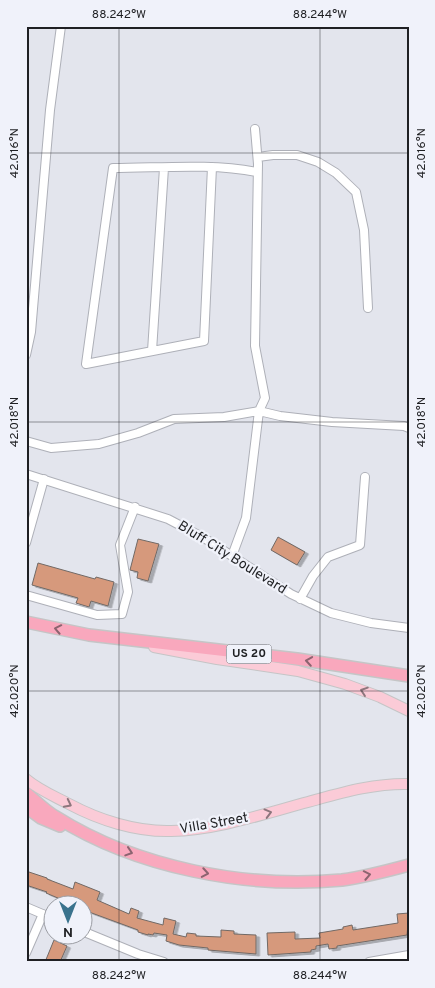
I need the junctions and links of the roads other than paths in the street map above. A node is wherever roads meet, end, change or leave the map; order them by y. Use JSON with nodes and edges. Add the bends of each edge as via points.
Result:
{"nodes":[{"id":1,"x":61,"y":26,"type":"edge"},
{"id":2,"x":255,"y":129,"type":"dead end"},
{"id":3,"x":258,"y":158,"type":"junction"},
{"id":4,"x":212,"y":167,"type":"junction"},
{"id":5,"x":164,"y":168,"type":"junction"},
{"id":6,"x":257,"y":172,"type":"junction"},
{"id":7,"x":368,"y":308,"type":"dead end"},
{"id":8,"x":152,"y":351,"type":"junction"},
{"id":9,"x":26,"y":356,"type":"edge"},
{"id":10,"x":259,"y":412,"type":"junction"},
{"id":11,"x":409,"y":428,"type":"edge"},
{"id":12,"x":26,"y":441,"type":"edge"},
{"id":13,"x":26,"y":474,"type":"edge"},
{"id":14,"x":365,"y":477,"type":"dead end"},
{"id":15,"x":44,"y":479,"type":"junction"},
{"id":16,"x":135,"y":507,"type":"junction"},
{"id":17,"x":30,"y":513,"type":"edge"},
{"id":18,"x":26,"y":543,"type":"edge"},
{"id":19,"x":232,"y":556,"type":"junction"},
{"id":20,"x":26,"y":594,"type":"edge"},
{"id":21,"x":300,"y":598,"type":"junction"},
{"id":22,"x":26,"y":622,"type":"edge"},
{"id":23,"x":408,"y":625,"type":"edge"},
{"id":24,"x":89,"y":635,"type":"junction"},
{"id":25,"x":409,"y":676,"type":"edge"},
{"id":26,"x":409,"y":711,"type":"edge"},
{"id":27,"x":26,"y":779,"type":"edge"},
{"id":28,"x":409,"y":784,"type":"edge"},
{"id":29,"x":26,"y":793,"type":"edge"},
{"id":30,"x":26,"y":807,"type":"edge"},
{"id":31,"x":103,"y":843,"type":"junction"},
{"id":32,"x":409,"y":864,"type":"edge"},
{"id":33,"x":26,"y":907,"type":"edge"},
{"id":34,"x":42,"y":914,"type":"edge"},
{"id":35,"x":42,"y":916,"type":"edge"},
{"id":36,"x":92,"y":935,"type":"edge"},
{"id":37,"x":26,"y":953,"type":"edge"},
{"id":38,"x":409,"y":955,"type":"edge"},
{"id":39,"x":163,"y":962,"type":"edge"},
{"id":40,"x":369,"y":962,"type":"edge"}],
"edges":[{"from":1,"to":9,"type":"street","via":[[50,110],[32,332]]},
{"from":2,"to":3,"type":"street"},
{"from":3,"to":6,"type":"street"},
{"from":3,"to":7,"type":"street","via":[[297,155],[318,162],[336,173],[356,192],[364,230]]},
{"from":4,"to":5,"type":"street"},
{"from":4,"to":6,"type":"street"},
{"from":4,"to":8,"type":"street","via":[[204,341]]},
{"from":5,"to":8,"type":"street"},
{"from":5,"to":8,"type":"street","via":[[113,168],[86,364]]},
{"from":6,"to":10,"type":"street","via":[[255,346],[265,398]]},
{"from":10,"to":11,"type":"street"},
{"from":10,"to":12,"type":"street","via":[[174,419],[99,444],[51,448]]},
{"from":10,"to":19,"type":"street","via":[[246,518]]},
{"from":13,"to":15,"type":"street","name":"Bluff City Boulevard"},
{"from":14,"to":21,"type":"street","via":[[360,544],[328,557]]},
{"from":15,"to":16,"type":"street","name":"Bluff City Boulevard"},
{"from":15,"to":17,"type":"street"},
{"from":16,"to":19,"type":"street","name":"Bluff City Boulevard","via":[[187,528]]},
{"from":16,"to":20,"type":"street","via":[[120,545],[128,592],[122,614],[97,615]]},
{"from":17,"to":18,"type":"street"},
{"from":19,"to":21,"type":"street","name":"Bluff City Boulevard"},
{"from":21,"to":23,"type":"street","name":"Bluff City Boulevard","via":[[349,618],[389,627]]},
{"from":24,"to":22,"type":"highway","number":"US 20","one_way":true},
{"from":25,"to":24,"type":"highway","number":"US 20","one_way":true,"via":[[297,659]]},
{"from":26,"to":24,"type":"main road","one_way":true,"via":[[345,684],[298,672]]},
{"from":27,"to":28,"type":"main road","name":"Villa Street","one_way":true,"via":[[91,816],[134,828],[169,831],[209,828],[354,790]]},
{"from":29,"to":31,"type":"highway","via":[[55,817]]},
{"from":30,"to":31,"type":"highway","via":[[41,818]]},
{"from":31,"to":32,"type":"highway","one_way":true,"via":[[200,873],[248,880],[343,880]]},
{"from":33,"to":34,"type":"street"},
{"from":35,"to":37,"type":"street"},
{"from":36,"to":39,"type":"street"},
{"from":38,"to":40,"type":"street"}]}
